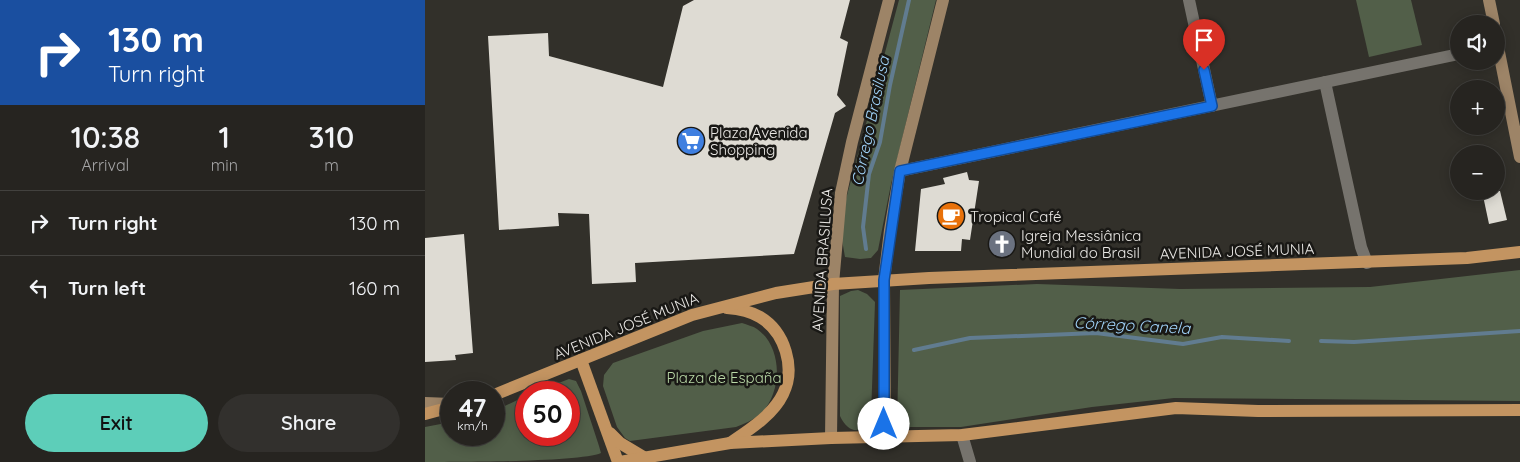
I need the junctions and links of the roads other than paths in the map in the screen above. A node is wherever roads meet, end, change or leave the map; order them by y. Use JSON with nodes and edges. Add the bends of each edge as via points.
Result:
{"nodes":[{"id":1,"x":889,"y":0,"type":"edge"},
{"id":2,"x":943,"y":0,"type":"edge"},
{"id":3,"x":1189,"y":0,"type":"edge"},
{"id":4,"x":1489,"y":0,"type":"edge"},
{"id":5,"x":1492,"y":15,"type":"edge"},
{"id":6,"x":1450,"y":56,"type":"edge"},
{"id":7,"x":1502,"y":70,"type":"edge"},
{"id":8,"x":1325,"y":82,"type":"junction"},
{"id":9,"x":1212,"y":106,"type":"junction"},
{"id":10,"x":1520,"y":157,"type":"edge"},
{"id":11,"x":900,"y":171,"type":"junction"},
{"id":12,"x":1520,"y":252,"type":"edge"},
{"id":13,"x":1367,"y":263,"type":"junction"},
{"id":14,"x":884,"y":280,"type":"junction"},
{"id":15,"x":833,"y":284,"type":"junction"},
{"id":16,"x":721,"y":307,"type":"junction"},
{"id":17,"x":581,"y":360,"type":"junction"},
{"id":18,"x":505,"y":391,"type":"edge"},
{"id":19,"x":425,"y":403,"type":"edge"},
{"id":20,"x":440,"y":405,"type":"edge"},
{"id":21,"x":440,"y":409,"type":"edge"},
{"id":22,"x":1520,"y":410,"type":"edge"},
{"id":23,"x":425,"y":414,"type":"edge"},
{"id":24,"x":608,"y":432,"type":"junction"},
{"id":25,"x":962,"y":435,"type":"junction"},
{"id":26,"x":885,"y":436,"type":"junction"},
{"id":27,"x":831,"y":438,"type":"junction"},
{"id":28,"x":730,"y":443,"type":"junction"},
{"id":29,"x":645,"y":458,"type":"junction"},
{"id":30,"x":619,"y":462,"type":"edge"},
{"id":31,"x":969,"y":462,"type":"edge"}],
"edges":[{"from":1,"to":15,"type":"main road","name":"AVENIDA BRASILUSA","via":[[841,194]]},
{"from":2,"to":11,"type":"main road"},
{"from":3,"to":9,"type":"street"},
{"from":4,"to":5,"type":"main road"},
{"from":6,"to":8,"type":"street"},
{"from":7,"to":10,"type":"main road"},
{"from":8,"to":9,"type":"street"},
{"from":8,"to":13,"type":"street"},
{"from":9,"to":11,"type":"street"},
{"from":11,"to":14,"type":"main road"},
{"from":12,"to":13,"type":"main road","name":"AVENIDA JOSÉ MUNIA"},
{"from":13,"to":14,"type":"main road","name":"AVENIDA JOSÉ MUNIA"},
{"from":14,"to":15,"type":"main road","name":"AVENIDA JOSÉ MUNIA"},
{"from":14,"to":26,"type":"main road"},
{"from":15,"to":16,"type":"main road","name":"AVENIDA JOSÉ MUNIA","via":[[776,293]]},
{"from":15,"to":27,"type":"main road","name":"AVENIDA BRASILUSA"},
{"from":16,"to":17,"type":"main road","name":"AVENIDA JOSÉ MUNIA","via":[[692,315]]},
{"from":16,"to":28,"type":"main road","via":[[746,311],[772,325],[788,357],[788,380],[778,402]]},
{"from":17,"to":18,"type":"main road","name":"AVENIDA JOSÉ MUNIA"},
{"from":17,"to":24,"type":"main road"},
{"from":19,"to":20,"type":"main road"},
{"from":21,"to":23,"type":"main road"},
{"from":22,"to":25,"type":"main road","via":[[1258,411],[1176,408]]},
{"from":24,"to":29,"type":"main road"},
{"from":24,"to":30,"type":"main road"},
{"from":25,"to":26,"type":"main road"},
{"from":25,"to":31,"type":"street"},
{"from":26,"to":27,"type":"main road"},
{"from":27,"to":28,"type":"main road"},
{"from":28,"to":29,"type":"main road"},
{"from":29,"to":30,"type":"main road"}]}
